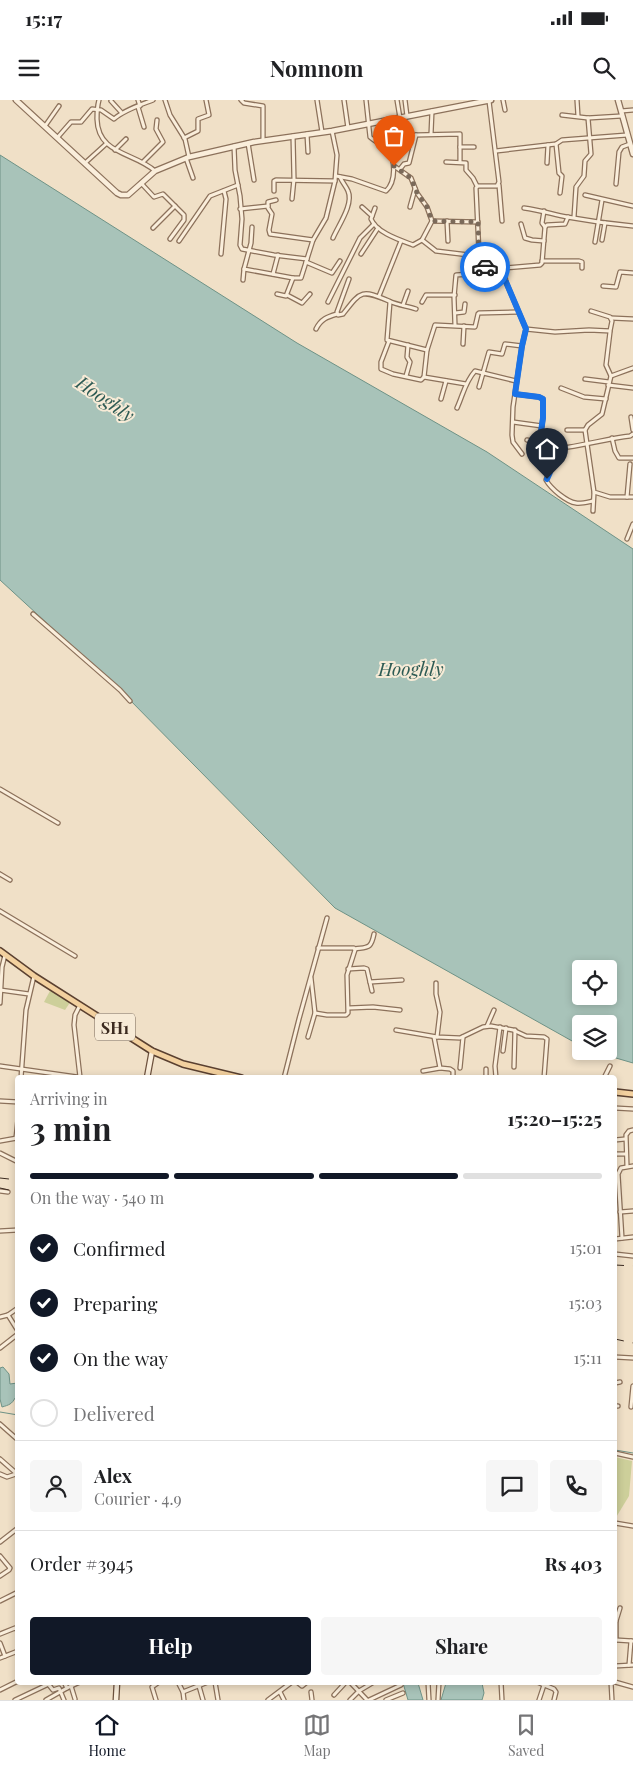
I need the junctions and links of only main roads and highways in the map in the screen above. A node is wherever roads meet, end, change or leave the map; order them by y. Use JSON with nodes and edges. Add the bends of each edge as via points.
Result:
{"nodes":[{"id":1,"x":0,"y":951,"type":"edge"},
{"id":2,"x":229,"y":1075,"type":"edge"},
{"id":3,"x":617,"y":1092,"type":"edge"},
{"id":4,"x":633,"y":1094,"type":"edge"}],
"edges":[{"from":1,"to":2,"type":"main road","number":"SH1","via":[[152,1051],[183,1064]]},
{"from":3,"to":4,"type":"main road"}]}
